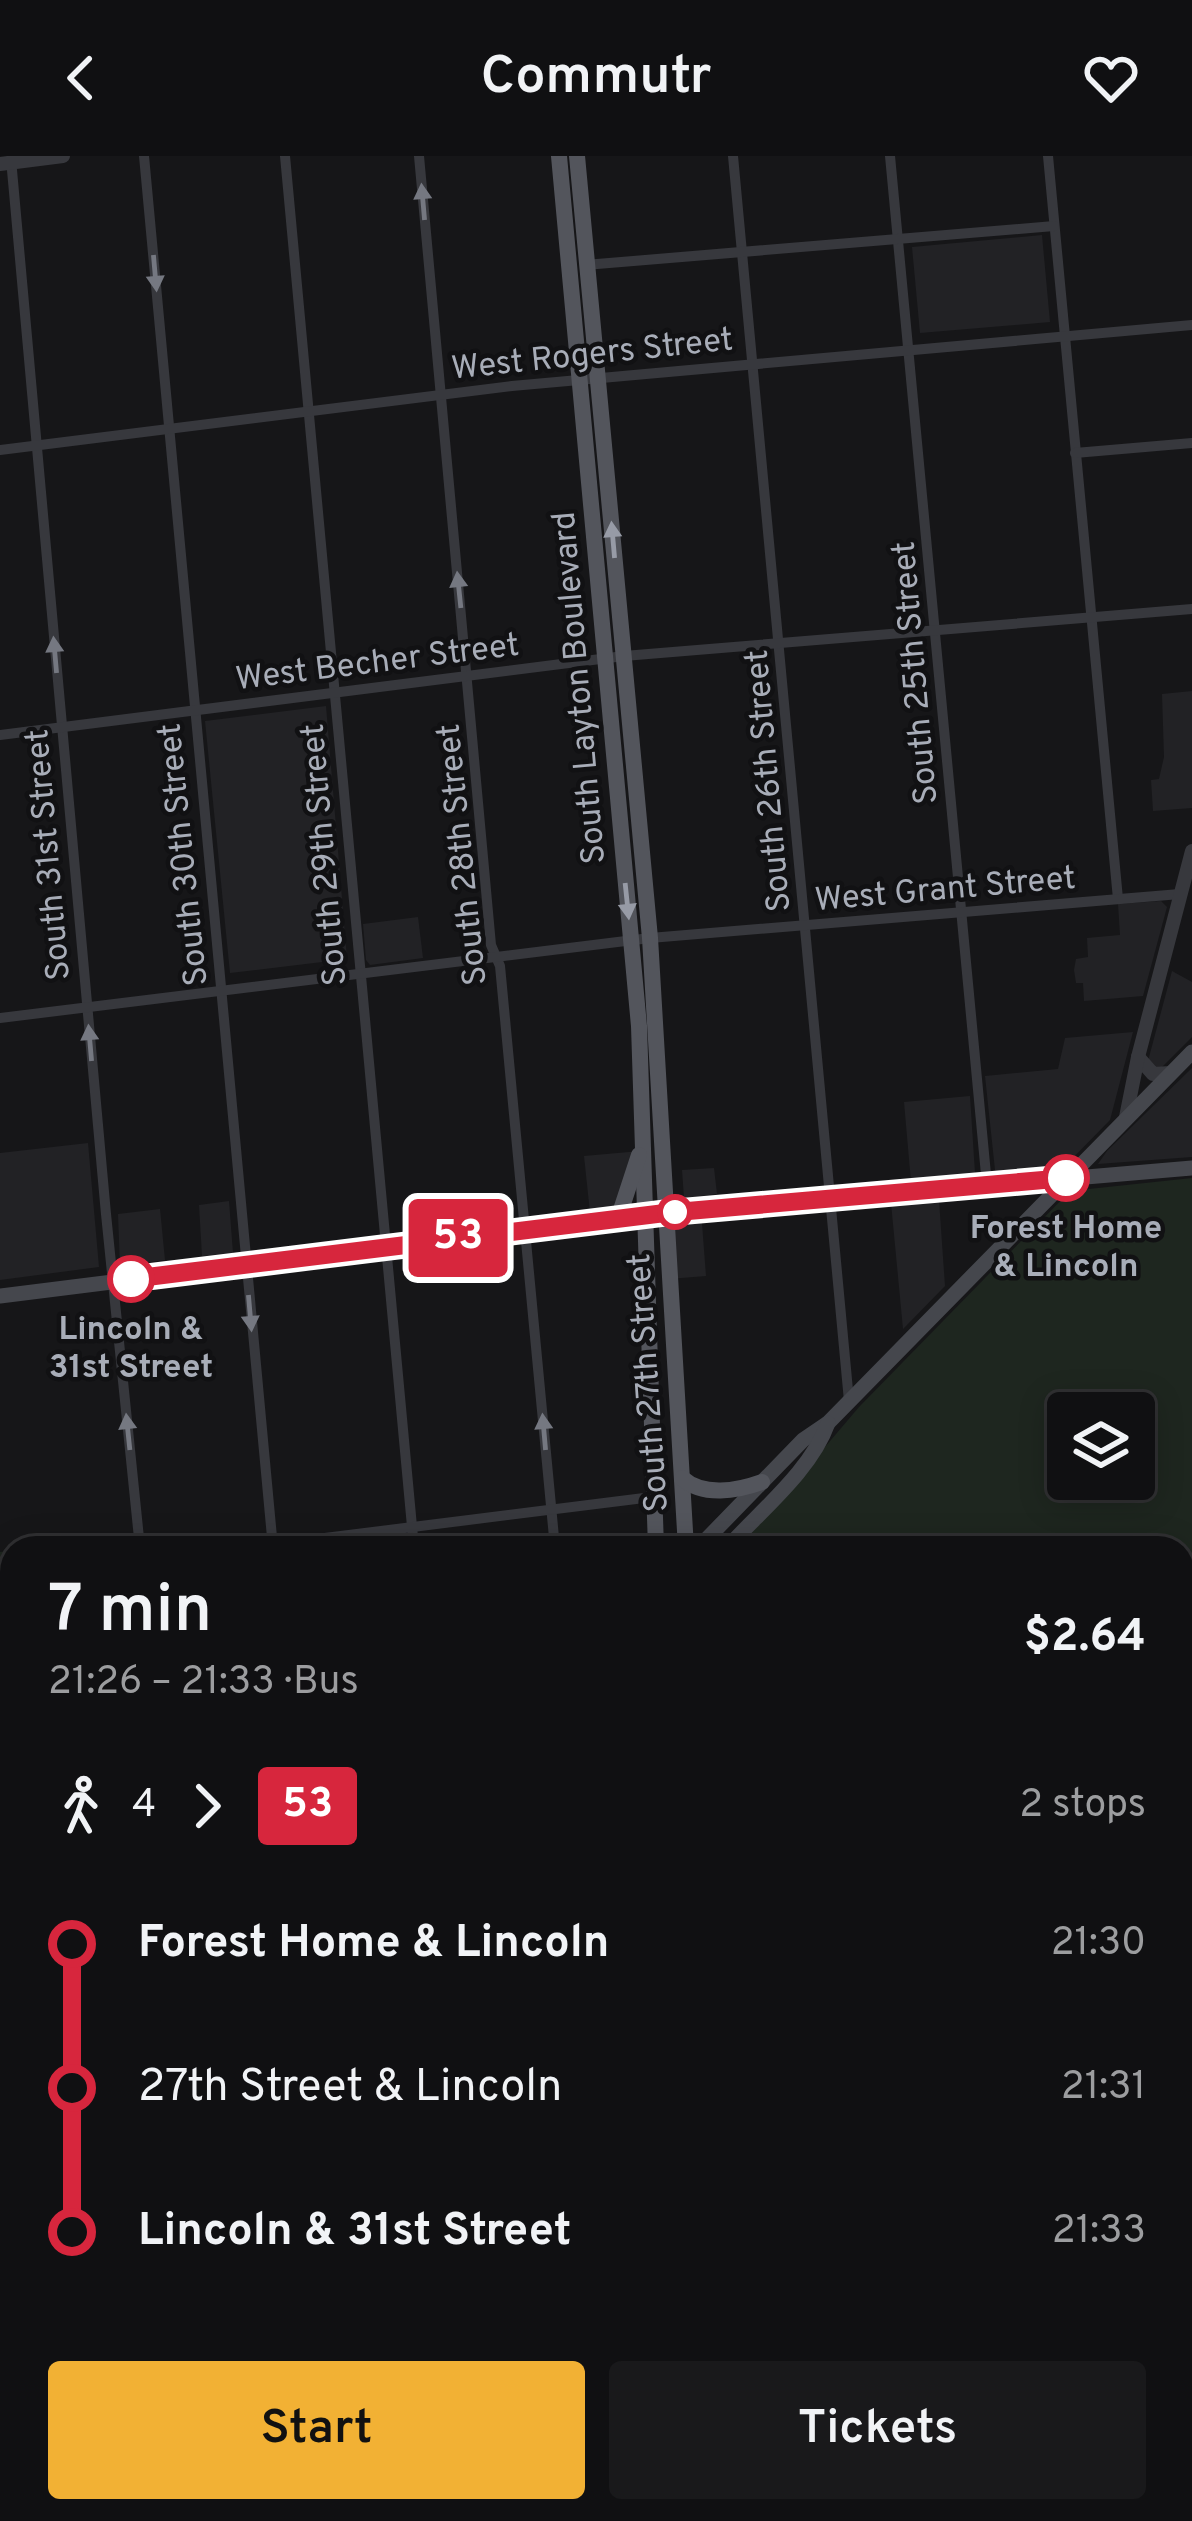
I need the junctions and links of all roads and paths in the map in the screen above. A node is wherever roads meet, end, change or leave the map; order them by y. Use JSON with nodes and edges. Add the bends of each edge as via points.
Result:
{"nodes":[{"id":1,"x":62,"y":156,"type":"edge"},
{"id":2,"x":144,"y":156,"type":"edge"},
{"id":3,"x":285,"y":156,"type":"edge"},
{"id":4,"x":419,"y":156,"type":"edge"},
{"id":5,"x":559,"y":156,"type":"edge"},
{"id":6,"x":577,"y":156,"type":"edge"},
{"id":7,"x":733,"y":156,"type":"edge"},
{"id":8,"x":890,"y":156,"type":"edge"},
{"id":9,"x":1048,"y":156,"type":"edge"},
{"id":10,"x":7,"y":161,"type":"edge"},
{"id":11,"x":1054,"y":226,"type":"junction"},
{"id":12,"x":898,"y":237,"type":"junction"},
{"id":13,"x":743,"y":252,"type":"junction"},
{"id":14,"x":578,"y":266,"type":"junction"},
{"id":15,"x":1192,"y":325,"type":"edge"},
{"id":16,"x":1065,"y":335,"type":"junction"},
{"id":17,"x":908,"y":348,"type":"junction"},
{"id":18,"x":753,"y":362,"type":"junction"},
{"id":19,"x":588,"y":378,"type":"junction"},
{"id":20,"x":439,"y":395,"type":"junction"},
{"id":21,"x":308,"y":411,"type":"junction"},
{"id":22,"x":168,"y":428,"type":"junction"},
{"id":23,"x":1192,"y":443,"type":"edge"},
{"id":24,"x":35,"y":446,"type":"junction"},
{"id":25,"x":0,"y":450,"type":"edge"},
{"id":26,"x":1076,"y":453,"type":"junction"},
{"id":27,"x":1192,"y":609,"type":"edge"},
{"id":28,"x":1093,"y":617,"type":"junction"},
{"id":29,"x":936,"y":631,"type":"junction"},
{"id":30,"x":780,"y":643,"type":"junction"},
{"id":31,"x":624,"y":656,"type":"junction"},
{"id":32,"x":603,"y":659,"type":"junction"},
{"id":33,"x":467,"y":675,"type":"junction"},
{"id":34,"x":334,"y":692,"type":"junction"},
{"id":35,"x":194,"y":710,"type":"junction"},
{"id":36,"x":62,"y":727,"type":"junction"},
{"id":37,"x":0,"y":734,"type":"edge"},
{"id":38,"x":1192,"y":851,"type":"edge"},
{"id":39,"x":1180,"y":894,"type":"junction"},
{"id":40,"x":1118,"y":899,"type":"junction"},
{"id":41,"x":961,"y":913,"type":"junction"},
{"id":42,"x":806,"y":927,"type":"junction"},
{"id":43,"x":650,"y":938,"type":"junction"},
{"id":44,"x":630,"y":940,"type":"junction"},
{"id":45,"x":496,"y":957,"type":"junction"},
{"id":46,"x":360,"y":972,"type":"junction"},
{"id":47,"x":221,"y":989,"type":"junction"},
{"id":48,"x":87,"y":1006,"type":"junction"},
{"id":49,"x":0,"y":1018,"type":"edge"},
{"id":50,"x":1192,"y":1052,"type":"edge"},
{"id":51,"x":1138,"y":1058,"type":"junction"},
{"id":52,"x":1171,"y":1073,"type":"junction"},
{"id":53,"x":1126,"y":1117,"type":"junction"},
{"id":54,"x":643,"y":1143,"type":"junction"},
{"id":55,"x":1192,"y":1168,"type":"edge"},
{"id":56,"x":1067,"y":1178,"type":"junction"},
{"id":57,"x":987,"y":1185,"type":"junction"},
{"id":58,"x":829,"y":1198,"type":"junction"},
{"id":59,"x":665,"y":1213,"type":"junction"},
{"id":60,"x":644,"y":1216,"type":"junction"},
{"id":61,"x":618,"y":1219,"type":"junction"},
{"id":62,"x":525,"y":1230,"type":"junction"},
{"id":63,"x":386,"y":1247,"type":"junction"},
{"id":64,"x":246,"y":1264,"type":"junction"},
{"id":65,"x":113,"y":1281,"type":"junction"},
{"id":66,"x":0,"y":1296,"type":"edge"},
{"id":67,"x":849,"y":1402,"type":"junction"},
{"id":68,"x":828,"y":1423,"type":"junction"},
{"id":69,"x":682,"y":1478,"type":"junction"},
{"id":70,"x":762,"y":1482,"type":"junction"},
{"id":71,"x":652,"y":1498,"type":"junction"},
{"id":72,"x":551,"y":1510,"type":"junction"},
{"id":73,"x":412,"y":1527,"type":"junction"},
{"id":74,"x":139,"y":1536,"type":"edge"},
{"id":75,"x":272,"y":1536,"type":"edge"},
{"id":76,"x":346,"y":1536,"type":"edge"},
{"id":77,"x":413,"y":1536,"type":"edge"},
{"id":78,"x":554,"y":1536,"type":"edge"},
{"id":79,"x":644,"y":1536,"type":"edge"},
{"id":80,"x":655,"y":1536,"type":"edge"},
{"id":81,"x":685,"y":1536,"type":"edge"},
{"id":82,"x":710,"y":1536,"type":"edge"},
{"id":83,"x":738,"y":1536,"type":"edge"}],
"edges":[{"from":1,"to":10,"type":"street"},
{"from":2,"to":22,"type":"street","name":"South 30th Street","one_way":true},
{"from":3,"to":21,"type":"street","name":"South 29th Street"},
{"from":20,"to":4,"type":"street","name":"South 28th Street","one_way":true},
{"from":5,"to":14,"type":"main road","name":"South Layton Boulevard"},
{"from":6,"to":14,"type":"main road","name":"South Layton Boulevard"},
{"from":7,"to":13,"type":"street","name":"South 26th Street"},
{"from":8,"to":12,"type":"street","name":"South 25th Street"},
{"from":9,"to":11,"type":"street"},
{"from":10,"to":24,"type":"street","name":"South 31st Street"},
{"from":11,"to":12,"type":"street"},
{"from":11,"to":16,"type":"street"},
{"from":12,"to":13,"type":"street"},
{"from":12,"to":17,"type":"street","name":"South 25th Street"},
{"from":13,"to":14,"type":"street"},
{"from":13,"to":18,"type":"street","name":"South 26th Street"},
{"from":14,"to":19,"type":"main road","name":"South Layton Boulevard"},
{"from":15,"to":16,"type":"street","name":"West Rogers Street"},
{"from":16,"to":17,"type":"street","name":"West Rogers Street"},
{"from":16,"to":26,"type":"street"},
{"from":17,"to":18,"type":"street","name":"West Rogers Street"},
{"from":17,"to":29,"type":"street","name":"South 25th Street"},
{"from":18,"to":19,"type":"street","name":"West Rogers Street"},
{"from":18,"to":30,"type":"street","name":"South 26th Street"},
{"from":19,"to":20,"type":"street","name":"West Rogers Street"},
{"from":31,"to":19,"type":"main road","name":"South Layton Boulevard","one_way":true},
{"from":19,"to":32,"type":"main road","name":"South Layton Boulevard"},
{"from":20,"to":21,"type":"street","name":"West Rogers Street"},
{"from":33,"to":20,"type":"street","name":"South 28th Street","one_way":true},
{"from":21,"to":22,"type":"street","name":"West Rogers Street"},
{"from":21,"to":34,"type":"street","name":"South 29th Street"},
{"from":22,"to":24,"type":"street","name":"West Rogers Street"},
{"from":22,"to":35,"type":"street","name":"South 30th Street"},
{"from":23,"to":26,"type":"street"},
{"from":24,"to":25,"type":"street","name":"West Rogers Street"},
{"from":36,"to":24,"type":"street","name":"South 31st Street","one_way":true},
{"from":26,"to":28,"type":"street"},
{"from":27,"to":28,"type":"street","name":"West Becher Street"},
{"from":28,"to":29,"type":"street","name":"West Becher Street"},
{"from":28,"to":40,"type":"street"},
{"from":29,"to":30,"type":"street","name":"West Becher Street"},
{"from":29,"to":41,"type":"street","name":"South 25th Street"},
{"from":30,"to":31,"type":"street","name":"West Becher Street"},
{"from":30,"to":42,"type":"street","name":"South 26th Street"},
{"from":31,"to":32,"type":"street","name":"West Becher Street"},
{"from":31,"to":43,"type":"main road","name":"South Layton Boulevard"},
{"from":32,"to":33,"type":"street","name":"West Becher Street"},
{"from":32,"to":44,"type":"main road","name":"South Layton Boulevard","one_way":true},
{"from":33,"to":34,"type":"street","name":"West Becher Street"},
{"from":33,"to":45,"type":"street","name":"South 28th Street"},
{"from":34,"to":35,"type":"street","name":"West Becher Street"},
{"from":34,"to":46,"type":"street","name":"South 29th Street"},
{"from":35,"to":36,"type":"street","name":"West Becher Street"},
{"from":35,"to":47,"type":"street","name":"South 30th Street"},
{"from":36,"to":37,"type":"street","name":"West Becher Street"},
{"from":36,"to":48,"type":"street","name":"South 31st Street"},
{"from":38,"to":39,"type":"street"},
{"from":39,"to":40,"type":"street","name":"West Grant Street"},
{"from":39,"to":51,"type":"street"},
{"from":40,"to":41,"type":"street","name":"West Grant Street"},
{"from":41,"to":42,"type":"street","name":"West Grant Street"},
{"from":41,"to":57,"type":"street","name":"South 25th Street"},
{"from":42,"to":43,"type":"street","name":"West Grant Street"},
{"from":42,"to":58,"type":"street","name":"South 26th Street"},
{"from":43,"to":44,"type":"street","name":"West Grant Street"},
{"from":43,"to":59,"type":"main road","name":"South Layton Boulevard"},
{"from":44,"to":45,"type":"street","name":"West Grant Street"},
{"from":44,"to":54,"type":"main road","name":"South Layton Boulevard"},
{"from":45,"to":46,"type":"street","name":"West Grant Street"},
{"from":45,"to":62,"type":"street","name":"South 28th Street"},
{"from":46,"to":47,"type":"street","name":"West Grant Street"},
{"from":46,"to":63,"type":"street","name":"South 29th Street"},
{"from":47,"to":48,"type":"street","name":"West Grant Street"},
{"from":47,"to":64,"type":"street","name":"South 30th Street"},
{"from":48,"to":49,"type":"street","name":"West Grant Street"},
{"from":65,"to":48,"type":"street","name":"South 31st Street","one_way":true},
{"from":50,"to":52,"type":"main road"},
{"from":51,"to":52,"type":"street","via":[[1150,1072]]},
{"from":51,"to":53,"type":"street"},
{"from":52,"to":53,"type":"main road"},
{"from":53,"to":56,"type":"main road"},
{"from":54,"to":60,"type":"main road","name":"South Layton Boulevard"},
{"from":54,"to":61,"type":"main road"},
{"from":55,"to":56,"type":"main road"},
{"from":56,"to":57,"type":"main road"},
{"from":56,"to":67,"type":"main road"},
{"from":57,"to":58,"type":"main road"},
{"from":58,"to":59,"type":"main road"},
{"from":58,"to":67,"type":"street","name":"South 26th Street"},
{"from":59,"to":60,"type":"main road"},
{"from":59,"to":69,"type":"main road","name":"South 27th Street"},
{"from":60,"to":61,"type":"main road"},
{"from":60,"to":71,"type":"main road","name":"South 27th Street"},
{"from":61,"to":62,"type":"main road"},
{"from":62,"to":63,"type":"main road"},
{"from":72,"to":62,"type":"street","name":"South 28th Street","one_way":true},
{"from":63,"to":64,"type":"main road"},
{"from":63,"to":73,"type":"street","name":"South 29th Street"},
{"from":64,"to":65,"type":"main road"},
{"from":64,"to":75,"type":"street","name":"South 30th Street","one_way":true},
{"from":65,"to":66,"type":"main road"},
{"from":74,"to":65,"type":"street","name":"South 31st Street","one_way":true},
{"from":67,"to":68,"type":"main road"},
{"from":68,"to":70,"type":"main road"},
{"from":68,"to":83,"type":"main road","via":[[808,1458]]},
{"from":69,"to":70,"type":"main road","via":[[706,1490]]},
{"from":69,"to":81,"type":"main road","name":"South 27th Street"},
{"from":70,"to":82,"type":"main road"},
{"from":71,"to":72,"type":"street"},
{"from":71,"to":79,"type":"main road"},
{"from":71,"to":80,"type":"main road","name":"South 27th Street"},
{"from":72,"to":73,"type":"street"},
{"from":72,"to":78,"type":"street","name":"South 28th Street"},
{"from":73,"to":76,"type":"street"},
{"from":73,"to":77,"type":"street","name":"South 29th Street"}]}
